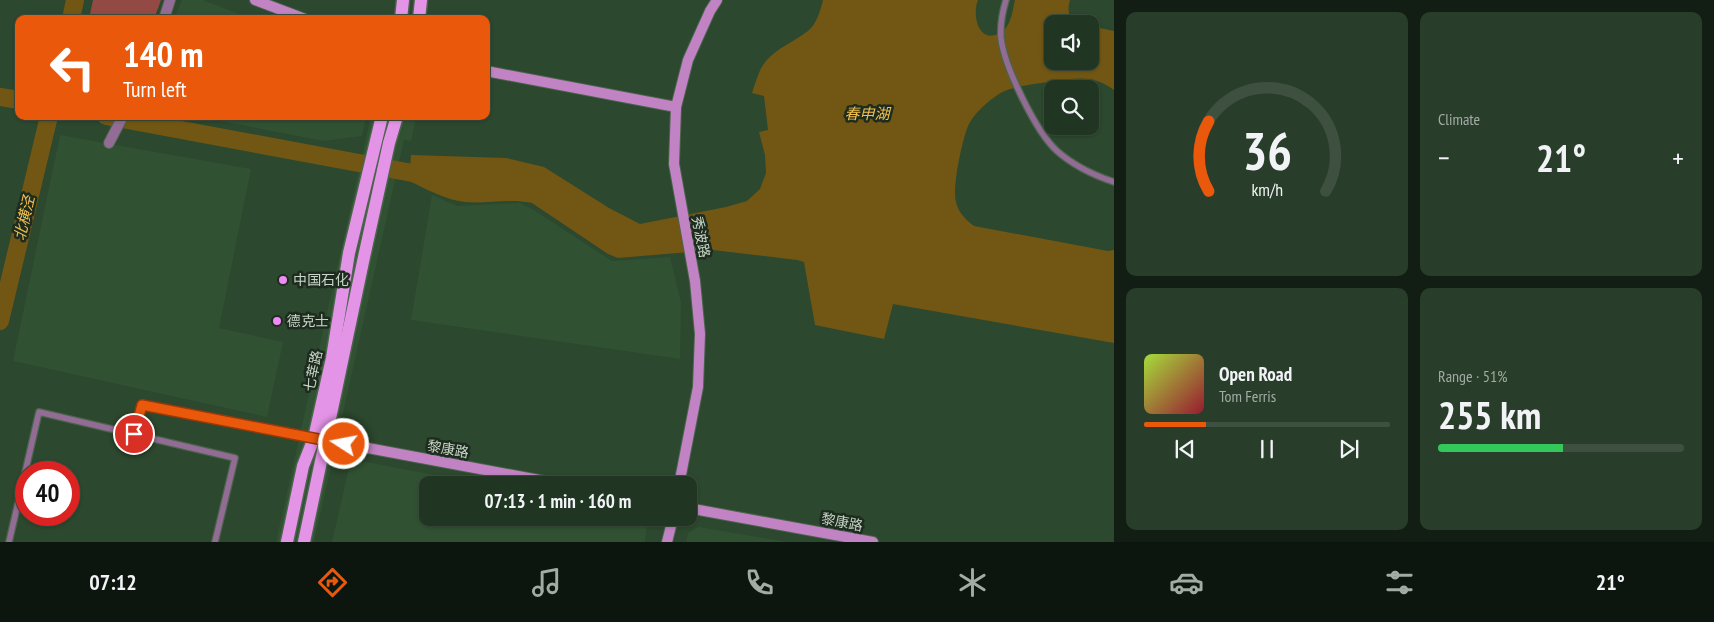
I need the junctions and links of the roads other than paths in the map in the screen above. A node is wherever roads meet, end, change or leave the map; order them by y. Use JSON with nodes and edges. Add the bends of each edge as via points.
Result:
{"nodes":[{"id":1,"x":170,"y":0,"type":"edge"},
{"id":2,"x":255,"y":0,"type":"edge"},
{"id":3,"x":403,"y":0,"type":"edge"},
{"id":4,"x":421,"y":0,"type":"edge"},
{"id":5,"x":716,"y":0,"type":"edge"},
{"id":6,"x":1006,"y":0,"type":"edge"},
{"id":7,"x":165,"y":15,"type":"edge"},
{"id":8,"x":294,"y":15,"type":"edge"},
{"id":9,"x":401,"y":15,"type":"edge"},
{"id":10,"x":419,"y":15,"type":"edge"},
{"id":11,"x":490,"y":72,"type":"edge"},
{"id":12,"x":676,"y":106,"type":"junction"},
{"id":13,"x":121,"y":120,"type":"edge"},
{"id":14,"x":382,"y":120,"type":"edge"},
{"id":15,"x":395,"y":120,"type":"edge"},
{"id":16,"x":383,"y":142,"type":"junction"},
{"id":17,"x":109,"y":143,"type":"dead end"},
{"id":18,"x":1114,"y":182,"type":"edge"},
{"id":19,"x":134,"y":434,"type":"junction"},
{"id":20,"x":320,"y":439,"type":"junction"},
{"id":21,"x":518,"y":476,"type":"edge"},
{"id":22,"x":681,"y":476,"type":"edge"},
{"id":23,"x":697,"y":510,"type":"edge"},
{"id":24,"x":670,"y":526,"type":"edge"},
{"id":25,"x":9,"y":542,"type":"edge"},
{"id":26,"x":215,"y":542,"type":"edge"},
{"id":27,"x":286,"y":542,"type":"edge"},
{"id":28,"x":304,"y":542,"type":"edge"},
{"id":29,"x":666,"y":542,"type":"edge"},
{"id":30,"x":873,"y":542,"type":"edge"}],
"edges":[{"from":1,"to":7,"type":"street"},
{"from":2,"to":8,"type":"street"},
{"from":3,"to":9,"type":"main road"},
{"from":4,"to":10,"type":"main road"},
{"from":5,"to":12,"type":"street","name":"秀波路","via":[[688,60]]},
{"from":6,"to":18,"type":"lane","via":[[1001,39],[1007,65],[1040,130],[1056,150],[1082,170]]},
{"from":11,"to":12,"type":"street"},
{"from":12,"to":22,"type":"street","name":"秀波路","via":[[674,164],[695,281],[700,334],[698,387]]},
{"from":13,"to":17,"type":"street"},
{"from":14,"to":16,"type":"main road","name":"七莘路"},
{"from":15,"to":16,"type":"main road","name":"七莘路"},
{"from":16,"to":20,"type":"main road","name":"七莘路","via":[[379,188]]},
{"from":16,"to":20,"type":"main road","name":"七莘路","via":[[366,183],[349,253]]},
{"from":19,"to":20,"type":"lane","via":[[142,405]]},
{"from":19,"to":25,"type":"lane","via":[[39,412]]},
{"from":19,"to":26,"type":"lane","via":[[235,458]]},
{"from":20,"to":21,"type":"street","name":"黎康路"},
{"from":20,"to":27,"type":"main road","name":"七莘路","via":[[303,466]]},
{"from":20,"to":28,"type":"main road","name":"七莘路"},
{"from":23,"to":30,"type":"street","name":"黎康路"},
{"from":24,"to":29,"type":"street"}]}
